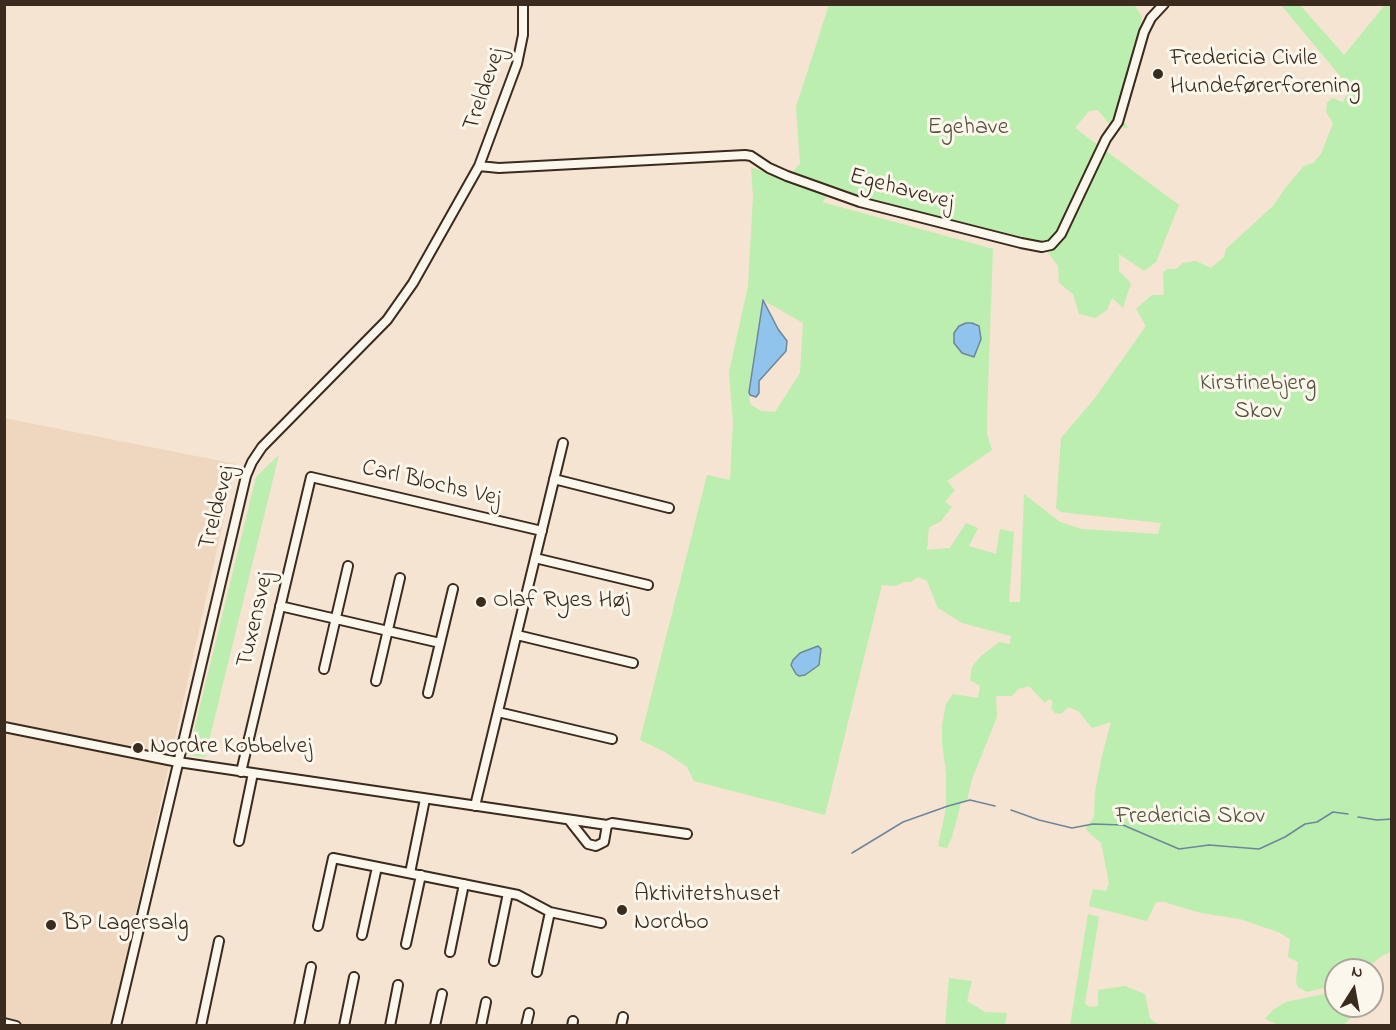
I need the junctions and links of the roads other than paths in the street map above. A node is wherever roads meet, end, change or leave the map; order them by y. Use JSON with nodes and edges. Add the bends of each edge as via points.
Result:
{"nodes":[{"id":1,"x":523,"y":4,"type":"edge"},
{"id":2,"x":1164,"y":4,"type":"edge"},
{"id":3,"x":479,"y":166,"type":"junction"},
{"id":4,"x":563,"y":443,"type":"dead end"},
{"id":5,"x":311,"y":477,"type":"joint"},
{"id":6,"x":554,"y":479,"type":"junction"},
{"id":7,"x":669,"y":508,"type":"dead end"},
{"id":8,"x":542,"y":531,"type":"junction"},
{"id":9,"x":535,"y":558,"type":"junction"},
{"id":10,"x":348,"y":566,"type":"dead end"},
{"id":11,"x":400,"y":578,"type":"dead end"},
{"id":12,"x":648,"y":585,"type":"dead end"},
{"id":13,"x":453,"y":590,"type":"dead end"},
{"id":14,"x":280,"y":606,"type":"junction"},
{"id":15,"x":336,"y":619,"type":"junction"},
{"id":16,"x":389,"y":631,"type":"junction"},
{"id":17,"x":517,"y":635,"type":"junction"},
{"id":18,"x":440,"y":642,"type":"junction"},
{"id":19,"x":633,"y":663,"type":"dead end"},
{"id":20,"x":324,"y":669,"type":"dead end"},
{"id":21,"x":376,"y":681,"type":"dead end"},
{"id":22,"x":428,"y":693,"type":"dead end"},
{"id":23,"x":498,"y":712,"type":"junction"},
{"id":24,"x":4,"y":726,"type":"edge"},
{"id":25,"x":612,"y":739,"type":"dead end"},
{"id":26,"x":178,"y":762,"type":"junction"},
{"id":27,"x":241,"y":772,"type":"junction"},
{"id":28,"x":253,"y":773,"type":"junction"},
{"id":29,"x":425,"y":799,"type":"junction"},
{"id":30,"x":475,"y":806,"type":"junction"},
{"id":31,"x":569,"y":820,"type":"junction"},
{"id":32,"x":607,"y":825,"type":"junction"},
{"id":33,"x":687,"y":834,"type":"dead end"},
{"id":34,"x":239,"y":842,"type":"dead end"},
{"id":35,"x":377,"y":867,"type":"junction"},
{"id":36,"x":410,"y":873,"type":"junction"},
{"id":37,"x":421,"y":875,"type":"junction"},
{"id":38,"x":464,"y":884,"type":"junction"},
{"id":39,"x":508,"y":893,"type":"junction"},
{"id":40,"x":550,"y":912,"type":"junction"},
{"id":41,"x":601,"y":923,"type":"dead end"},
{"id":42,"x":318,"y":927,"type":"dead end"},
{"id":43,"x":362,"y":935,"type":"dead end"},
{"id":44,"x":219,"y":941,"type":"dead end"},
{"id":45,"x":406,"y":944,"type":"dead end"},
{"id":46,"x":450,"y":952,"type":"dead end"},
{"id":47,"x":494,"y":962,"type":"dead end"},
{"id":48,"x":312,"y":972,"type":"dead end"},
{"id":49,"x":537,"y":972,"type":"dead end"},
{"id":50,"x":354,"y":976,"type":"dead end"},
{"id":51,"x":398,"y":985,"type":"dead end"},
{"id":52,"x":442,"y":994,"type":"dead end"},
{"id":53,"x":486,"y":1002,"type":"dead end"},
{"id":54,"x":529,"y":1013,"type":"dead end"},
{"id":55,"x":4,"y":1023,"type":"edge"},
{"id":56,"x":16,"y":1026,"type":"edge"},
{"id":57,"x":116,"y":1026,"type":"edge"},
{"id":58,"x":201,"y":1026,"type":"edge"},
{"id":59,"x":298,"y":1026,"type":"edge"},
{"id":60,"x":344,"y":1026,"type":"edge"},
{"id":61,"x":390,"y":1026,"type":"edge"},
{"id":62,"x":435,"y":1026,"type":"edge"},
{"id":63,"x":481,"y":1026,"type":"edge"},
{"id":64,"x":526,"y":1026,"type":"edge"}],
"edges":[{"from":1,"to":3,"type":"street","name":"Treldevej","via":[[523,35],[517,64]]},
{"from":2,"to":3,"type":"street","name":"Egehavevej","via":[[1144,33],[1118,122],[1061,234],[1051,245],[1021,243],[860,202],[787,176],[745,155]]},
{"from":3,"to":26,"type":"street","name":"Treldevej","via":[[413,283],[387,320],[252,462]]},
{"from":4,"to":6,"type":"street"},
{"from":5,"to":8,"type":"street","name":"Carl Blochs Vej"},
{"from":5,"to":14,"type":"street","name":"Tuxensvej"},
{"from":6,"to":7,"type":"street"},
{"from":6,"to":8,"type":"street"},
{"from":8,"to":9,"type":"street"},
{"from":9,"to":12,"type":"street"},
{"from":9,"to":17,"type":"street"},
{"from":10,"to":15,"type":"street"},
{"from":11,"to":16,"type":"street"},
{"from":13,"to":18,"type":"street"},
{"from":14,"to":15,"type":"street"},
{"from":14,"to":27,"type":"street","name":"Tuxensvej"},
{"from":15,"to":16,"type":"street"},
{"from":15,"to":20,"type":"street"},
{"from":16,"to":18,"type":"street"},
{"from":16,"to":21,"type":"street"},
{"from":17,"to":19,"type":"street"},
{"from":17,"to":23,"type":"street"},
{"from":18,"to":22,"type":"street"},
{"from":23,"to":25,"type":"street"},
{"from":23,"to":30,"type":"street"},
{"from":24,"to":26,"type":"street"},
{"from":26,"to":27,"type":"street"},
{"from":26,"to":57,"type":"street","name":"Treldevej"},
{"from":27,"to":28,"type":"street"},
{"from":28,"to":29,"type":"street"},
{"from":28,"to":34,"type":"street"},
{"from":29,"to":30,"type":"street"},
{"from":29,"to":36,"type":"street"},
{"from":30,"to":31,"type":"street"},
{"from":31,"to":32,"type":"street"},
{"from":31,"to":32,"type":"street","via":[[592,846],[604,842]]},
{"from":32,"to":33,"type":"street"},
{"from":35,"to":36,"type":"street"},
{"from":35,"to":42,"type":"street","via":[[333,858]]},
{"from":35,"to":43,"type":"street"},
{"from":36,"to":37,"type":"street"},
{"from":37,"to":38,"type":"street"},
{"from":37,"to":45,"type":"street"},
{"from":38,"to":39,"type":"street"},
{"from":38,"to":46,"type":"street"},
{"from":39,"to":40,"type":"street"},
{"from":39,"to":47,"type":"street"},
{"from":40,"to":41,"type":"street"},
{"from":40,"to":49,"type":"street","via":[[543,964]]},
{"from":44,"to":58,"type":"street"},
{"from":48,"to":59,"type":"street"},
{"from":50,"to":60,"type":"street"},
{"from":51,"to":61,"type":"street"},
{"from":52,"to":62,"type":"street"},
{"from":53,"to":63,"type":"street"},
{"from":54,"to":64,"type":"street"},
{"from":55,"to":56,"type":"street"}]}
